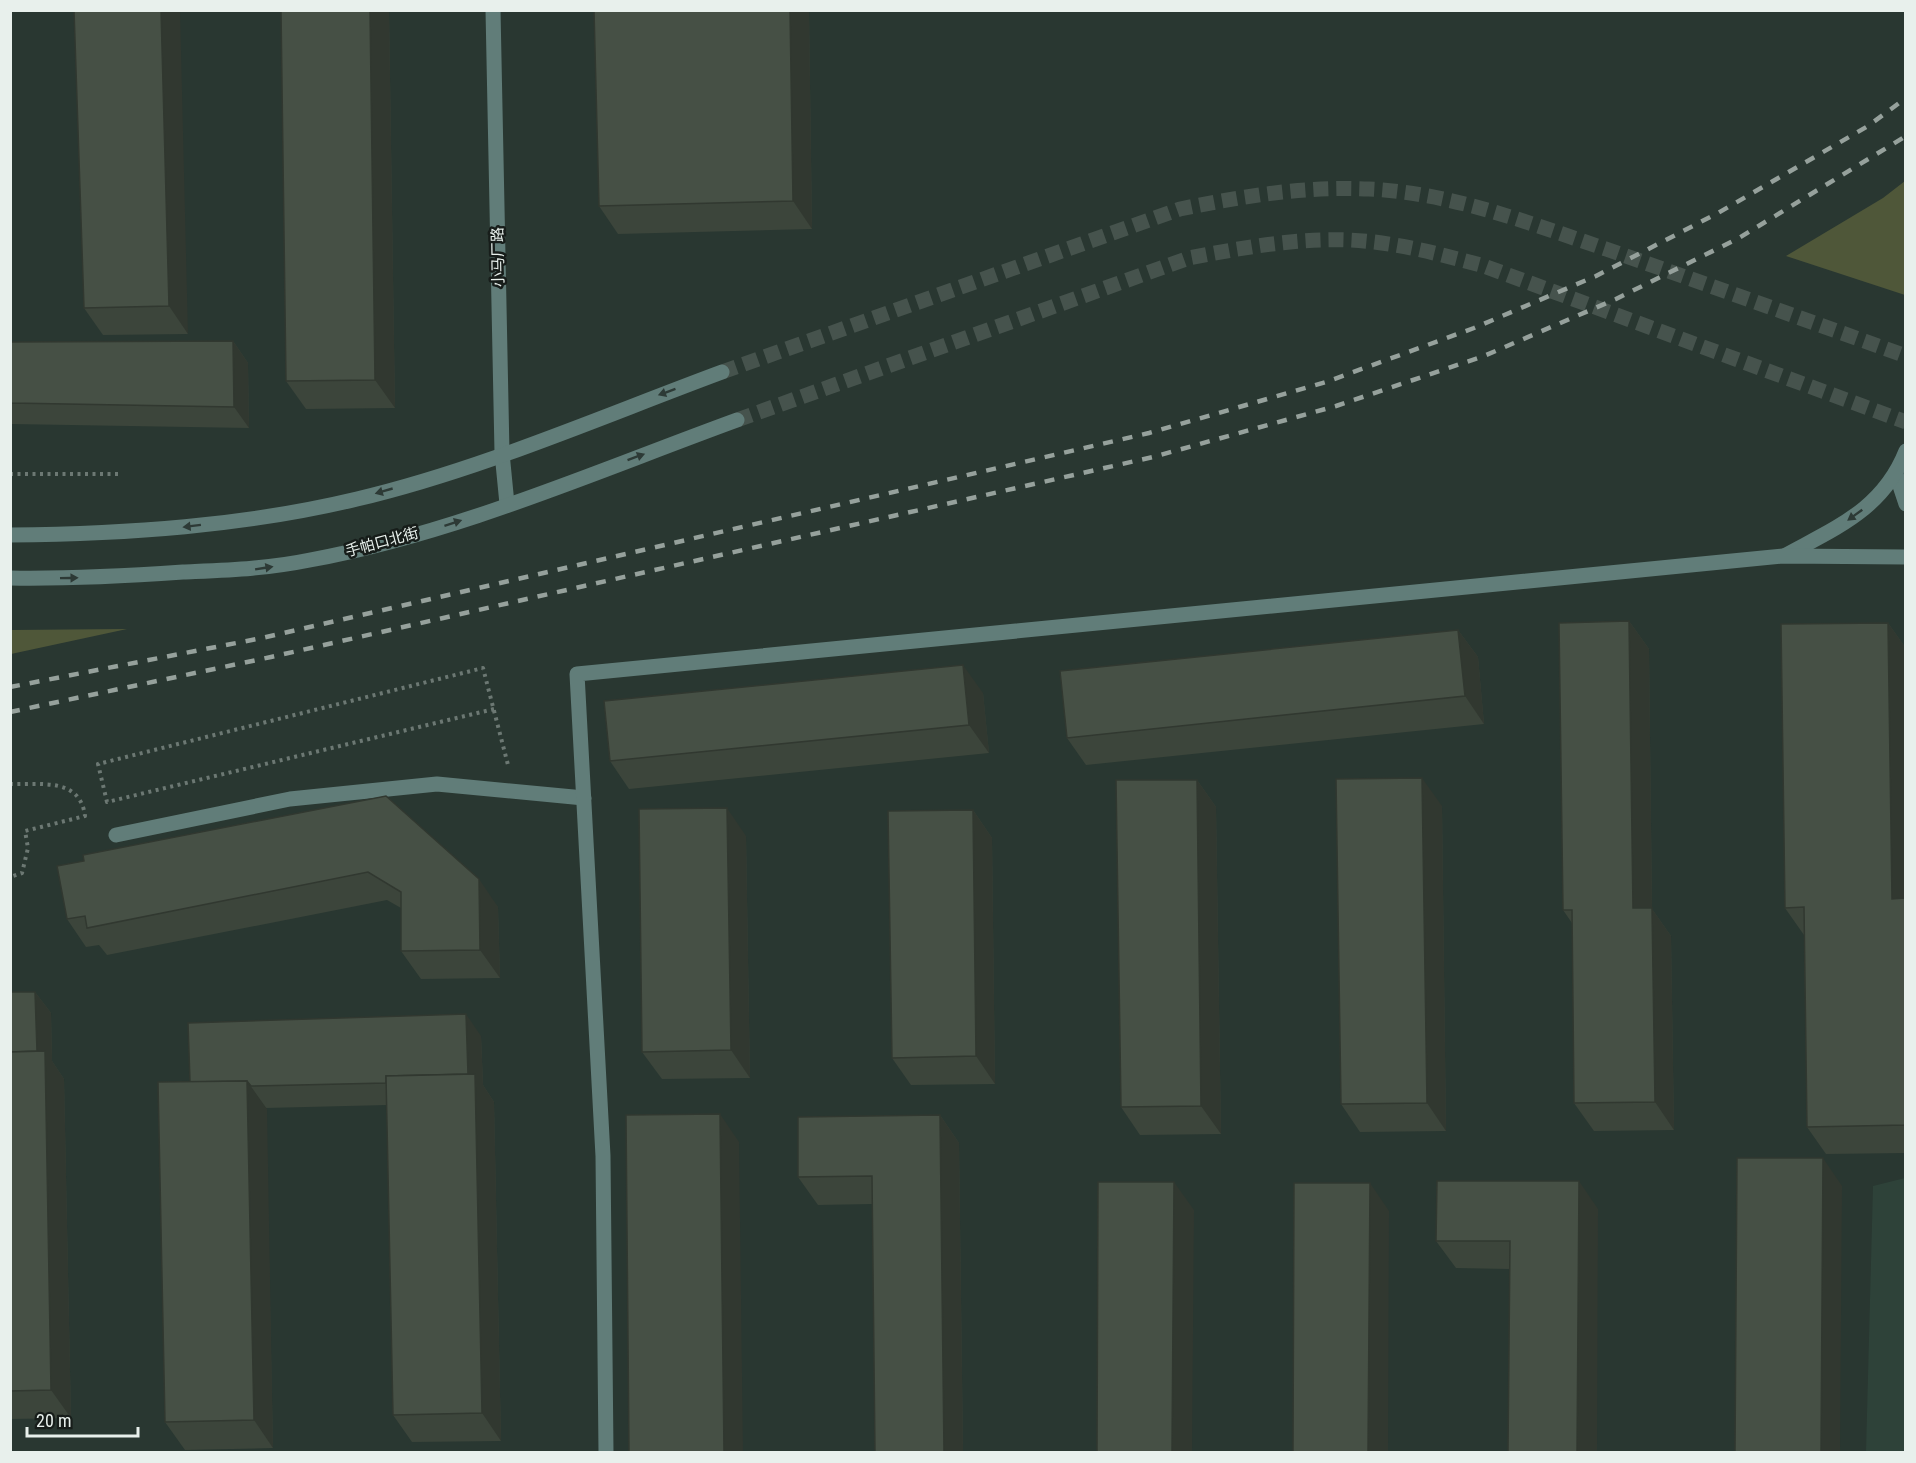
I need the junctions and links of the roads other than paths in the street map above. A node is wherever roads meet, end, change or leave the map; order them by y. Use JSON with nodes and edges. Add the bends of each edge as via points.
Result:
{"nodes":[{"id":1,"x":493,"y":10,"type":"edge"},
{"id":2,"x":722,"y":372,"type":"tunnel mouth"},
{"id":3,"x":737,"y":420,"type":"tunnel mouth"},
{"id":4,"x":1905,"y":451,"type":"edge"},
{"id":5,"x":502,"y":453,"type":"junction"},
{"id":6,"x":1896,"y":474,"type":"junction"},
{"id":7,"x":507,"y":504,"type":"junction"},
{"id":8,"x":1905,"y":504,"type":"edge"},
{"id":9,"x":10,"y":535,"type":"edge"},
{"id":10,"x":1783,"y":556,"type":"junction"},
{"id":11,"x":1905,"y":557,"type":"edge"},
{"id":12,"x":10,"y":578,"type":"edge"},
{"id":13,"x":584,"y":798,"type":"junction"},
{"id":14,"x":116,"y":835,"type":"dead end"},
{"id":15,"x":606,"y":1452,"type":"edge"}],
"edges":[{"from":1,"to":5,"type":"street","name":"小马厂路"},
{"from":2,"to":5,"type":"street","one_way":true},
{"from":7,"to":3,"type":"street","name":"手帕口北街","one_way":true},
{"from":4,"to":6,"type":"street"},
{"from":5,"to":7,"type":"street","name":"小马厂路"},
{"from":5,"to":9,"type":"street","one_way":true,"via":[[469,467],[357,499],[250,519],[125,534]]},
{"from":6,"to":8,"type":"street"},
{"from":6,"to":10,"type":"street","one_way":true,"via":[[1858,515]]},
{"from":12,"to":7,"type":"street","name":"手帕口北街","one_way":true,"via":[[249,570],[376,546]]},
{"from":10,"to":11,"type":"street"},
{"from":10,"to":13,"type":"street","via":[[577,674]]},
{"from":13,"to":14,"type":"street","via":[[437,784],[291,799]]},
{"from":13,"to":15,"type":"street","via":[[603,1156]]}]}
